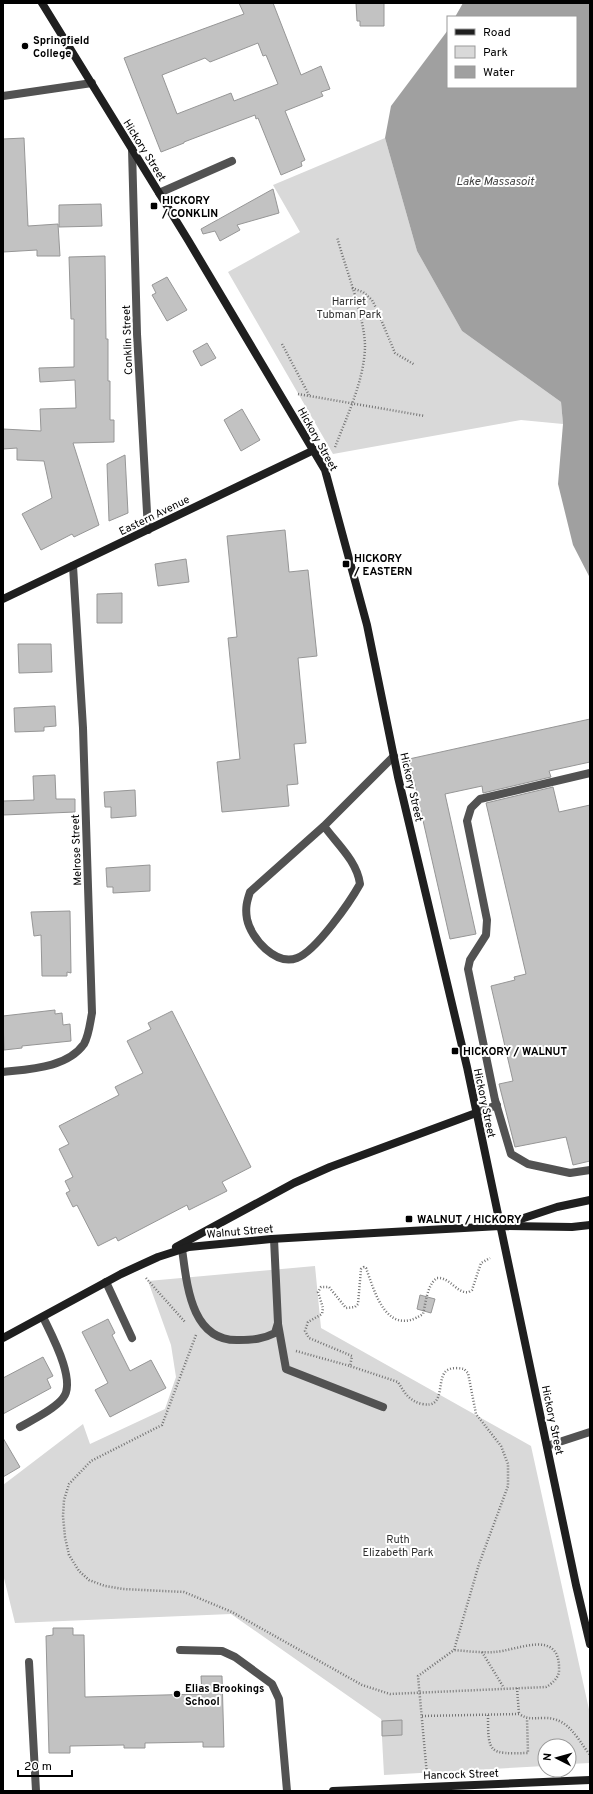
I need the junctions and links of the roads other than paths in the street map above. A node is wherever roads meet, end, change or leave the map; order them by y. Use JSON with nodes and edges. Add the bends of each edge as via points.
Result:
{"nodes":[{"id":1,"x":42,"y":3,"type":"edge"},
{"id":2,"x":92,"y":83,"type":"junction"},
{"id":3,"x":3,"y":96,"type":"edge"},
{"id":4,"x":132,"y":149,"type":"junction"},
{"id":5,"x":232,"y":161,"type":"dead end"},
{"id":6,"x":159,"y":193,"type":"junction"},
{"id":7,"x":314,"y":450,"type":"junction"},
{"id":8,"x":148,"y":530,"type":"junction"},
{"id":9,"x":74,"y":566,"type":"junction"},
{"id":10,"x":3,"y":599,"type":"edge"},
{"id":11,"x":394,"y":756,"type":"junction"},
{"id":12,"x":590,"y":773,"type":"edge"},
{"id":13,"x":324,"y":826,"type":"junction"},
{"id":14,"x":3,"y":1072,"type":"edge"},
{"id":15,"x":497,"y":1105,"type":"junction"},
{"id":16,"x":476,"y":1113,"type":"junction"},
{"id":17,"x":590,"y":1170,"type":"edge"},
{"id":18,"x":590,"y":1200,"type":"edge"},
{"id":19,"x":590,"y":1225,"type":"edge"},
{"id":20,"x":500,"y":1226,"type":"junction"},
{"id":21,"x":274,"y":1239,"type":"junction"},
{"id":22,"x":182,"y":1249,"type":"junction"},
{"id":23,"x":158,"y":1257,"type":"junction"},
{"id":24,"x":106,"y":1282,"type":"junction"},
{"id":25,"x":43,"y":1317,"type":"junction"},
{"id":26,"x":278,"y":1323,"type":"junction"},
{"id":27,"x":3,"y":1338,"type":"edge"},
{"id":28,"x":132,"y":1338,"type":"dead end"},
{"id":29,"x":383,"y":1407,"type":"dead end"},
{"id":30,"x":20,"y":1427,"type":"dead end"},
{"id":31,"x":590,"y":1432,"type":"edge"},
{"id":32,"x":547,"y":1446,"type":"junction"},
{"id":33,"x":590,"y":1644,"type":"edge"},
{"id":34,"x":180,"y":1650,"type":"dead end"},
{"id":35,"x":29,"y":1662,"type":"dead end"},
{"id":36,"x":590,"y":1780,"type":"edge"},
{"id":37,"x":36,"y":1791,"type":"edge"},
{"id":38,"x":287,"y":1791,"type":"edge"},
{"id":39,"x":333,"y":1791,"type":"edge"}],
"edges":[{"from":1,"to":2,"type":"street","name":"Hickory Street"},
{"from":2,"to":3,"type":"street"},
{"from":2,"to":4,"type":"street","name":"Hickory Street"},
{"from":4,"to":6,"type":"street","name":"Hickory Street"},
{"from":4,"to":8,"type":"street","name":"Conklin Street","via":[[137,334]]},
{"from":5,"to":6,"type":"street"},
{"from":6,"to":7,"type":"street","name":"Hickory Street"},
{"from":7,"to":8,"type":"street","name":"Eastern Avenue"},
{"from":7,"to":11,"type":"street","name":"Hickory Street","via":[[325,470],[367,624]]},
{"from":8,"to":9,"type":"street","name":"Eastern Avenue"},
{"from":9,"to":10,"type":"street","name":"Eastern Avenue"},
{"from":9,"to":14,"type":"street","name":"Melrose Street","via":[[83,728],[92,1013],[88,1036],[70,1057],[34,1068]]},
{"from":11,"to":13,"type":"street"},
{"from":11,"to":16,"type":"street","name":"Hickory Street"},
{"from":12,"to":15,"type":"street","via":[[480,799],[471,808],[467,821],[487,920],[486,934],[470,960],[468,969]]},
{"from":13,"to":13,"type":"street","via":[[250,892],[246,904],[248,920],[255,936],[271,954],[286,960],[298,958],[313,948],[360,884],[359,874],[354,865]]},
{"from":15,"to":16,"type":"street"},
{"from":15,"to":17,"type":"street","via":[[511,1154],[528,1164],[570,1173]]},
{"from":16,"to":20,"type":"street","name":"Hickory Street"},
{"from":16,"to":23,"type":"street","via":[[330,1166]]},
{"from":18,"to":20,"type":"street","via":[[557,1206]]},
{"from":19,"to":20,"type":"street"},
{"from":20,"to":21,"type":"street","name":"Walnut Street"},
{"from":20,"to":32,"type":"street","name":"Hickory Street"},
{"from":21,"to":22,"type":"street","name":"Walnut Street"},
{"from":21,"to":26,"type":"street"},
{"from":22,"to":23,"type":"street","name":"Walnut Street"},
{"from":22,"to":26,"type":"street","via":[[191,1300],[197,1316],[211,1334],[234,1340],[265,1338],[274,1333]]},
{"from":23,"to":24,"type":"street","name":"Walnut Street"},
{"from":24,"to":25,"type":"street","name":"Walnut Street"},
{"from":24,"to":28,"type":"street"},
{"from":25,"to":27,"type":"street","name":"Walnut Street"},
{"from":25,"to":30,"type":"street","via":[[62,1360],[67,1378],[66,1392],[64,1398],[54,1406]]},
{"from":26,"to":29,"type":"street","via":[[286,1369]]},
{"from":31,"to":32,"type":"street"},
{"from":32,"to":33,"type":"street","name":"Hickory Street"},
{"from":34,"to":38,"type":"street","via":[[222,1651],[235,1657],[272,1684],[279,1699]]},
{"from":35,"to":37,"type":"street"},
{"from":36,"to":39,"type":"street","name":"Hancock Street"}]}
